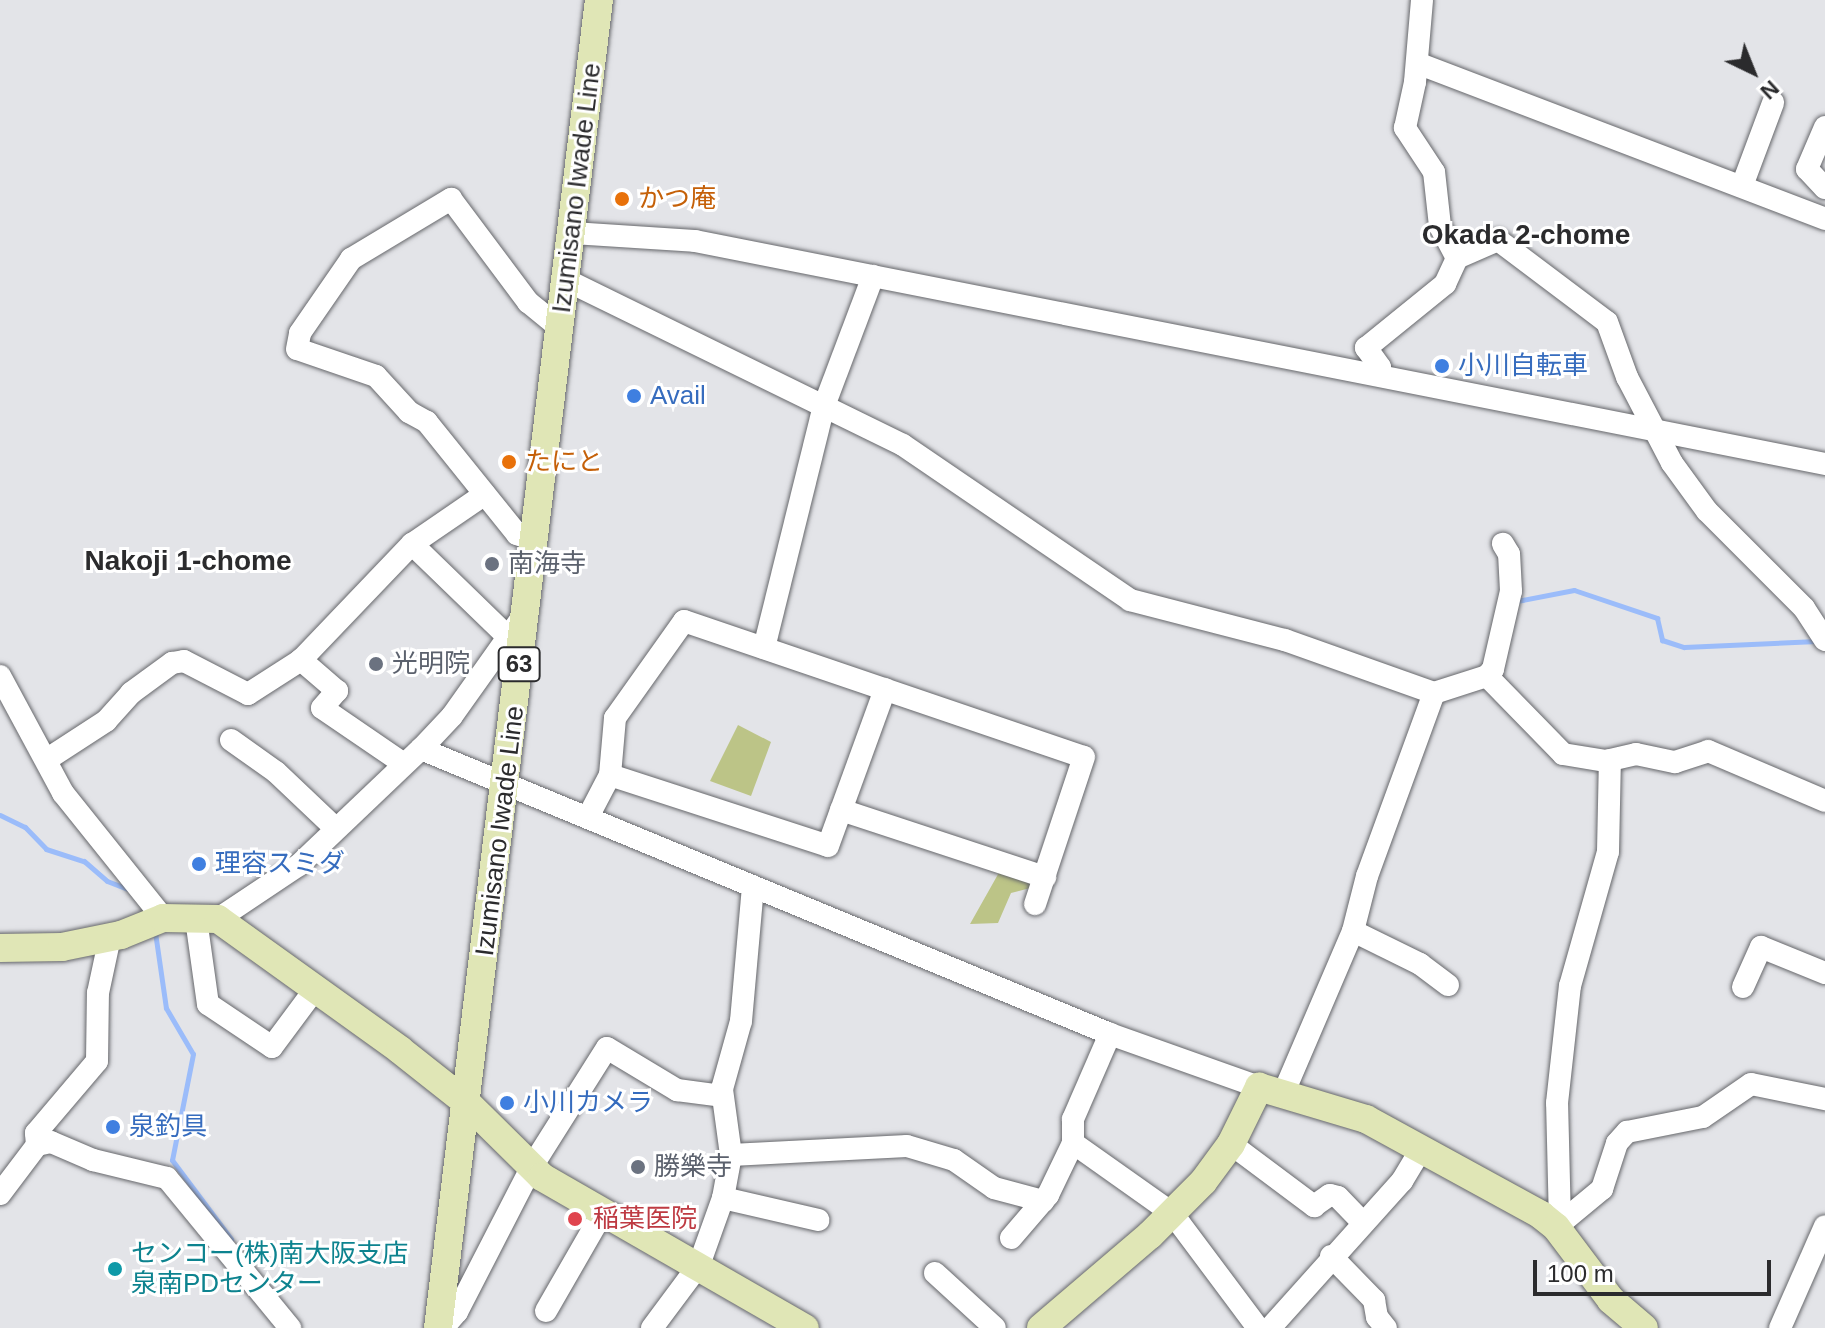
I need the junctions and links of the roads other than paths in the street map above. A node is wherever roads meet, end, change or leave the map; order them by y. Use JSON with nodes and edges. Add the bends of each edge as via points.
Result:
{"nodes":[{"id":1,"x":599,"y":0,"type":"edge"},
{"id":2,"x":1422,"y":0,"type":"edge"},
{"id":3,"x":1417,"y":63,"type":"junction"},
{"id":4,"x":1773,"y":103,"type":"dead end"},
{"id":5,"x":1825,"y":127,"type":"edge"},
{"id":6,"x":1742,"y":186,"type":"junction"},
{"id":7,"x":1825,"y":188,"type":"edge"},
{"id":8,"x":1825,"y":219,"type":"edge"},
{"id":9,"x":572,"y":233,"type":"junction"},
{"id":10,"x":1457,"y":258,"type":"junction"},
{"id":11,"x":873,"y":276,"type":"junction"},
{"id":12,"x":566,"y":280,"type":"junction"},
{"id":13,"x":560,"y":328,"type":"junction"},
{"id":14,"x":1378,"y":375,"type":"junction"},
{"id":15,"x":824,"y":406,"type":"junction"},
{"id":16,"x":1657,"y":430,"type":"junction"},
{"id":17,"x":1825,"y":464,"type":"edge"},
{"id":18,"x":485,"y":494,"type":"junction"},
{"id":19,"x":534,"y":540,"type":"junction"},
{"id":20,"x":412,"y":544,"type":"junction"},
{"id":21,"x":1503,"y":544,"type":"dead end"},
{"id":22,"x":526,"y":612,"type":"junction"},
{"id":23,"x":506,"y":635,"type":"junction"},
{"id":24,"x":1825,"y":640,"type":"edge"},
{"id":25,"x":764,"y":648,"type":"junction"},
{"id":26,"x":301,"y":660,"type":"junction"},
{"id":27,"x":0,"y":676,"type":"edge"},
{"id":28,"x":1487,"y":676,"type":"junction"},
{"id":29,"x":885,"y":689,"type":"junction"},
{"id":30,"x":1434,"y":693,"type":"junction"},
{"id":31,"x":231,"y":740,"type":"dead end"},
{"id":32,"x":421,"y":749,"type":"junction"},
{"id":33,"x":46,"y":760,"type":"junction"},
{"id":34,"x":1610,"y":760,"type":"junction"},
{"id":35,"x":404,"y":764,"type":"junction"},
{"id":36,"x":610,"y":775,"type":"junction"},
{"id":37,"x":508,"y":787,"type":"junction"},
{"id":38,"x":1825,"y":801,"type":"edge"},
{"id":39,"x":841,"y":810,"type":"junction"},
{"id":40,"x":588,"y":817,"type":"junction"},
{"id":41,"x":334,"y":827,"type":"junction"},
{"id":42,"x":1045,"y":877,"type":"junction"},
{"id":43,"x":753,"y":887,"type":"junction"},
{"id":44,"x":1035,"y":904,"type":"dead end"},
{"id":45,"x":163,"y":918,"type":"junction"},
{"id":46,"x":207,"y":919,"type":"junction"},
{"id":47,"x":1353,"y":931,"type":"junction"},
{"id":48,"x":110,"y":937,"type":"junction"},
{"id":49,"x":0,"y":948,"type":"edge"},
{"id":50,"x":1825,"y":973,"type":"edge"},
{"id":51,"x":1448,"y":985,"type":"dead end"},
{"id":52,"x":1743,"y":987,"type":"dead end"},
{"id":53,"x":315,"y":989,"type":"junction"},
{"id":54,"x":1110,"y":1034,"type":"junction"},
{"id":55,"x":1271,"y":1090,"type":"junction"},
{"id":56,"x":722,"y":1096,"type":"junction"},
{"id":57,"x":1825,"y":1099,"type":"edge"},
{"id":58,"x":467,"y":1103,"type":"junction"},
{"id":59,"x":1073,"y":1143,"type":"junction"},
{"id":60,"x":1231,"y":1144,"type":"junction"},
{"id":61,"x":37,"y":1145,"type":"junction"},
{"id":62,"x":1421,"y":1149,"type":"junction"},
{"id":63,"x":731,"y":1155,"type":"junction"},
{"id":64,"x":531,"y":1168,"type":"junction"},
{"id":65,"x":0,"y":1194,"type":"edge"},
{"id":66,"x":723,"y":1198,"type":"junction"},
{"id":67,"x":1043,"y":1201,"type":"junction"},
{"id":68,"x":603,"y":1212,"type":"junction"},
{"id":69,"x":1172,"y":1213,"type":"junction"},
{"id":70,"x":818,"y":1220,"type":"dead end"},
{"id":71,"x":1363,"y":1223,"type":"junction"},
{"id":72,"x":1558,"y":1225,"type":"junction"},
{"id":73,"x":1825,"y":1226,"type":"edge"},
{"id":74,"x":1011,"y":1238,"type":"dead end"},
{"id":75,"x":1331,"y":1256,"type":"junction"},
{"id":76,"x":699,"y":1265,"type":"junction"},
{"id":77,"x":935,"y":1273,"type":"dead end"},
{"id":78,"x":546,"y":1311,"type":"dead end"},
{"id":79,"x":773,"y":1320,"type":"edge"},
{"id":80,"x":1051,"y":1326,"type":"edge"},
{"id":81,"x":290,"y":1328,"type":"edge"},
{"id":82,"x":441,"y":1328,"type":"edge"},
{"id":83,"x":652,"y":1328,"type":"edge"},
{"id":84,"x":805,"y":1328,"type":"edge"},
{"id":85,"x":995,"y":1328,"type":"edge"},
{"id":86,"x":1258,"y":1328,"type":"edge"},
{"id":87,"x":1270,"y":1328,"type":"edge"},
{"id":88,"x":1386,"y":1328,"type":"edge"},
{"id":89,"x":1644,"y":1328,"type":"edge"},
{"id":90,"x":1780,"y":1328,"type":"edge"}],
"edges":[{"from":1,"to":9,"type":"main road","name":"Izumisano Iwade Line","number":"63"},
{"from":2,"to":3,"type":"street"},
{"from":3,"to":6,"type":"street"},
{"from":3,"to":10,"type":"street","via":[[1405,128],[1434,172],[1440,226]]},
{"from":4,"to":6,"type":"street"},
{"from":5,"to":7,"type":"street","via":[[1807,169]]},
{"from":6,"to":8,"type":"street"},
{"from":9,"to":11,"type":"street","via":[[695,241]]},
{"from":9,"to":12,"type":"main road","name":"Izumisano Iwade Line","number":"63"},
{"from":10,"to":14,"type":"street","via":[[1445,284],[1366,348],[1380,367]]},
{"from":10,"to":16,"type":"street","via":[[1498,240],[1587,304],[1618,340],[1627,377]]},
{"from":11,"to":14,"type":"street"},
{"from":11,"to":15,"type":"street"},
{"from":12,"to":13,"type":"main road","name":"Izumisano Iwade Line","number":"63"},
{"from":12,"to":15,"type":"street"},
{"from":13,"to":18,"type":"street","via":[[528,302],[451,199],[351,259],[300,333],[297,349],[384,382],[409,412],[427,422]]},
{"from":13,"to":19,"type":"main road","name":"Izumisano Iwade Line","number":"63"},
{"from":14,"to":16,"type":"street"},
{"from":15,"to":25,"type":"street"},
{"from":15,"to":30,"type":"street","via":[[903,445],[1130,600],[1285,640]]},
{"from":16,"to":17,"type":"street"},
{"from":16,"to":24,"type":"street","via":[[1672,463],[1707,511],[1804,608]]},
{"from":18,"to":19,"type":"street","via":[[517,534]]},
{"from":18,"to":20,"type":"street"},
{"from":19,"to":22,"type":"main road","name":"Izumisano Iwade Line","number":"63"},
{"from":20,"to":23,"type":"street"},
{"from":20,"to":26,"type":"street"},
{"from":21,"to":28,"type":"street","via":[[1509,554],[1511,591],[1502,645]]},
{"from":22,"to":23,"type":"street"},
{"from":22,"to":37,"type":"main road","name":"Izumisano Iwade Line","number":"63"},
{"from":23,"to":32,"type":"street","via":[[459,706]]},
{"from":25,"to":29,"type":"street"},
{"from":25,"to":36,"type":"street","via":[[684,621],[615,718]]},
{"from":26,"to":33,"type":"street","via":[[248,694],[184,661],[172,663],[131,693],[106,721]]},
{"from":26,"to":35,"type":"street","via":[[337,691],[322,708]]},
{"from":27,"to":33,"type":"street"},
{"from":28,"to":30,"type":"street"},
{"from":28,"to":34,"type":"street","via":[[1563,754]]},
{"from":29,"to":39,"type":"street"},
{"from":29,"to":42,"type":"street","via":[[1084,757]]},
{"from":30,"to":47,"type":"street","via":[[1367,876]]},
{"from":31,"to":41,"type":"street","via":[[276,772]]},
{"from":32,"to":35,"type":"street"},
{"from":32,"to":37,"type":"street"},
{"from":33,"to":45,"type":"street","via":[[63,793]]},
{"from":34,"to":38,"type":"street","via":[[1636,754],[1675,762],[1708,751]]},
{"from":34,"to":72,"type":"street","via":[[1608,852],[1570,986],[1557,1103]]},
{"from":35,"to":41,"type":"street"},
{"from":36,"to":39,"type":"street","via":[[828,846]]},
{"from":36,"to":40,"type":"street"},
{"from":37,"to":40,"type":"street"},
{"from":37,"to":58,"type":"main road","name":"Izumisano Iwade Line","number":"63"},
{"from":39,"to":42,"type":"street"},
{"from":40,"to":43,"type":"street"},
{"from":41,"to":46,"type":"street","via":[[299,865]]},
{"from":42,"to":44,"type":"street"},
{"from":43,"to":54,"type":"street"},
{"from":43,"to":56,"type":"street","via":[[741,1021]]},
{"from":45,"to":46,"type":"main road"},
{"from":45,"to":48,"type":"main road"},
{"from":46,"to":53,"type":"main road"},
{"from":46,"to":53,"type":"street","via":[[208,1004],[272,1047]]},
{"from":47,"to":51,"type":"street","via":[[1420,964]]},
{"from":47,"to":55,"type":"street"},
{"from":48,"to":49,"type":"main road","via":[[62,947]]},
{"from":48,"to":61,"type":"street","via":[[98,993],[97,1061],[36,1133]]},
{"from":50,"to":52,"type":"street","via":[[1761,947]]},
{"from":53,"to":58,"type":"main road"},
{"from":54,"to":55,"type":"street"},
{"from":54,"to":59,"type":"street","via":[[1073,1119]]},
{"from":55,"to":60,"type":"main road"},
{"from":55,"to":62,"type":"main road","via":[[1366,1119]]},
{"from":56,"to":63,"type":"street"},
{"from":56,"to":64,"type":"street","via":[[677,1090],[607,1048]]},
{"from":57,"to":72,"type":"street","via":[[1751,1084],[1703,1117],[1627,1132],[1617,1143],[1602,1189]]},
{"from":58,"to":64,"type":"main road"},
{"from":58,"to":82,"type":"main road","name":"Izumisano Iwade Line","number":"63"},
{"from":59,"to":67,"type":"street"},
{"from":59,"to":69,"type":"street"},
{"from":60,"to":69,"type":"main road"},
{"from":60,"to":71,"type":"street","via":[[1314,1206],[1330,1195],[1338,1197]]},
{"from":61,"to":65,"type":"street"},
{"from":61,"to":81,"type":"street","via":[[51,1142],[93,1160],[167,1178]]},
{"from":62,"to":71,"type":"street","via":[[1402,1181]]},
{"from":62,"to":72,"type":"main road"},
{"from":63,"to":66,"type":"street"},
{"from":63,"to":67,"type":"street","via":[[907,1146],[954,1160],[994,1188]]},
{"from":64,"to":68,"type":"main road"},
{"from":64,"to":82,"type":"street","via":[[457,1312]]},
{"from":66,"to":70,"type":"street"},
{"from":66,"to":76,"type":"street"},
{"from":67,"to":74,"type":"street"},
{"from":68,"to":76,"type":"main road"},
{"from":68,"to":78,"type":"street"},
{"from":69,"to":80,"type":"main road"},
{"from":69,"to":86,"type":"street"},
{"from":71,"to":75,"type":"street"},
{"from":72,"to":89,"type":"main road","via":[[1611,1300]]},
{"from":73,"to":90,"type":"street"},
{"from":75,"to":87,"type":"street"},
{"from":75,"to":88,"type":"street","via":[[1374,1300]]},
{"from":76,"to":79,"type":"main road"},
{"from":76,"to":83,"type":"street"},
{"from":77,"to":85,"type":"street"},
{"from":79,"to":84,"type":"main road"}]}
